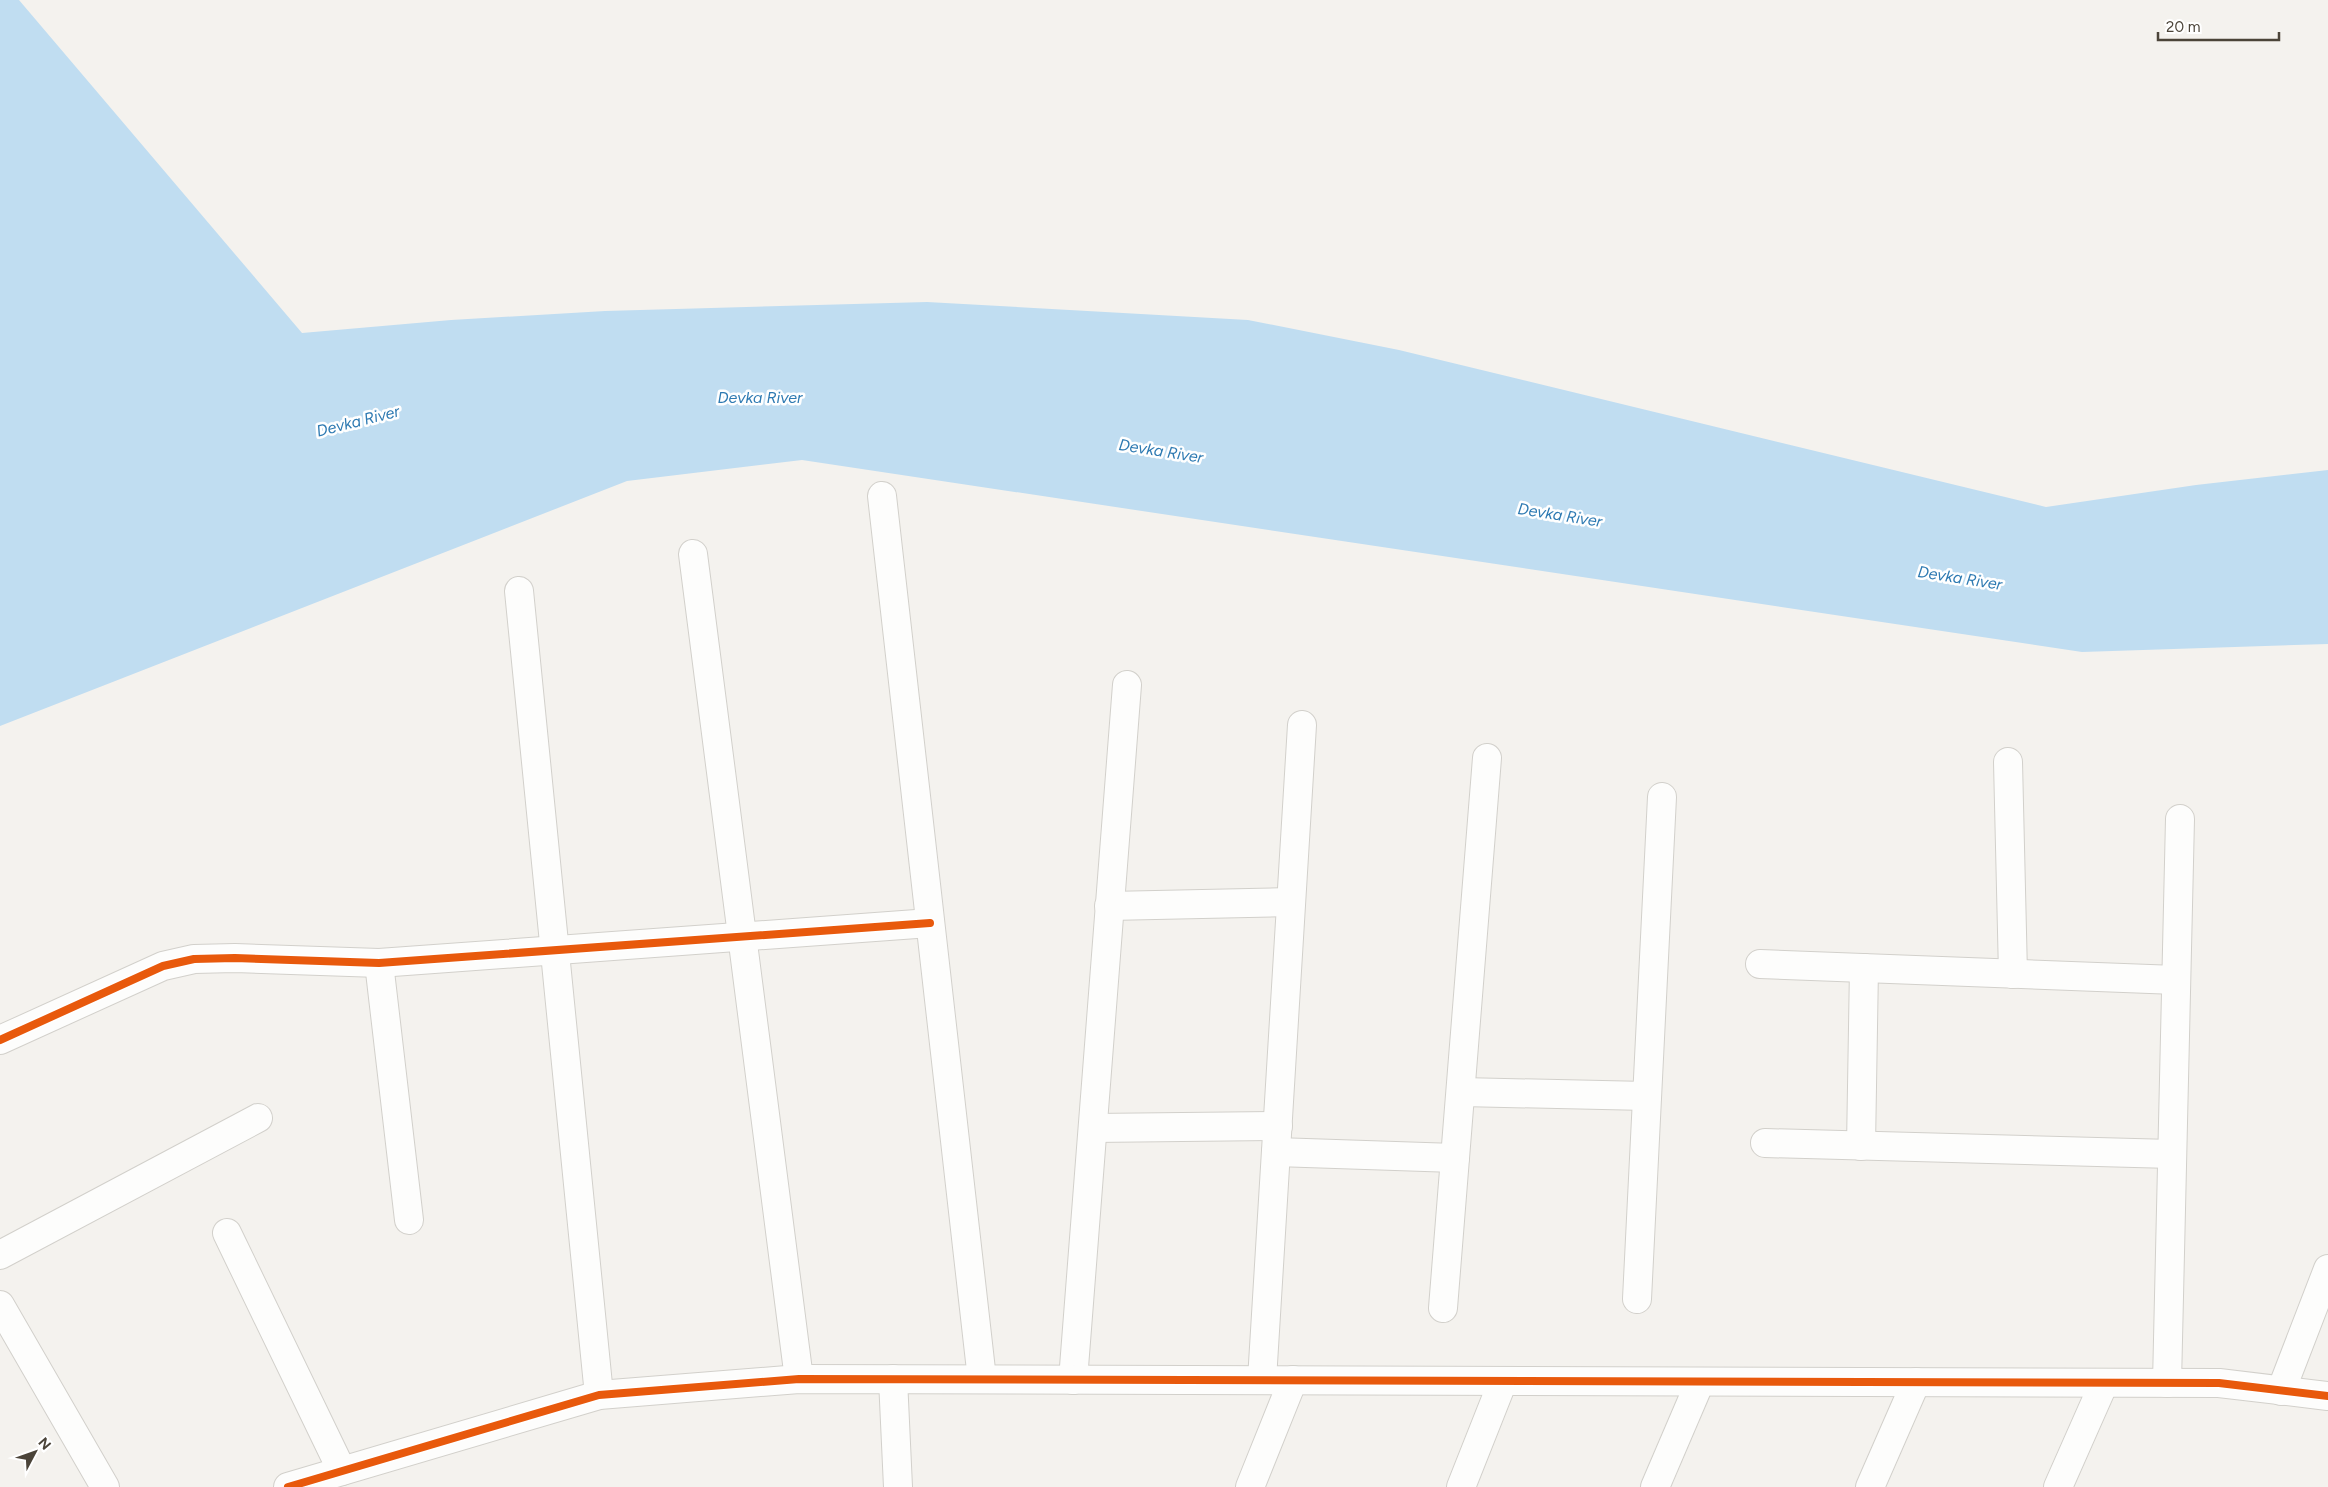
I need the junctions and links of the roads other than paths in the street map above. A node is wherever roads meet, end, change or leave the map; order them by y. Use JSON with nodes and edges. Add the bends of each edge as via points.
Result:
{"nodes":[{"id":1,"x":882,"y":496,"type":"dead end"},
{"id":2,"x":694,"y":554,"type":"dead end"},
{"id":3,"x":519,"y":591,"type":"dead end"},
{"id":4,"x":1127,"y":685,"type":"dead end"},
{"id":5,"x":1302,"y":725,"type":"dead end"},
{"id":6,"x":1487,"y":758,"type":"dead end"},
{"id":7,"x":2008,"y":762,"type":"dead end"},
{"id":8,"x":1662,"y":797,"type":"dead end"},
{"id":9,"x":2180,"y":820,"type":"dead end"},
{"id":10,"x":1291,"y":902,"type":"junction"},
{"id":11,"x":1109,"y":906,"type":"junction"},
{"id":12,"x":930,"y":922,"type":"junction"},
{"id":13,"x":742,"y":936,"type":"junction"},
{"id":14,"x":555,"y":950,"type":"junction"},
{"id":15,"x":379,"y":963,"type":"junction"},
{"id":16,"x":1760,"y":964,"type":"dead end"},
{"id":17,"x":1864,"y":968,"type":"junction"},
{"id":18,"x":2013,"y":974,"type":"junction"},
{"id":19,"x":2176,"y":980,"type":"junction"},
{"id":20,"x":0,"y":1040,"type":"edge"},
{"id":21,"x":1461,"y":1092,"type":"junction"},
{"id":22,"x":1647,"y":1096,"type":"junction"},
{"id":23,"x":258,"y":1118,"type":"dead end"},
{"id":24,"x":1278,"y":1126,"type":"junction"},
{"id":25,"x":1093,"y":1128,"type":"junction"},
{"id":26,"x":1765,"y":1143,"type":"dead end"},
{"id":27,"x":1861,"y":1146,"type":"junction"},
{"id":28,"x":1276,"y":1152,"type":"junction"},
{"id":29,"x":2172,"y":1154,"type":"junction"},
{"id":30,"x":1455,"y":1158,"type":"junction"},
{"id":31,"x":410,"y":1220,"type":"dead end"},
{"id":32,"x":227,"y":1233,"type":"dead end"},
{"id":33,"x":0,"y":1255,"type":"edge"},
{"id":34,"x":2328,"y":1269,"type":"edge"},
{"id":35,"x":1637,"y":1299,"type":"dead end"},
{"id":36,"x":0,"y":1305,"type":"edge"},
{"id":37,"x":1443,"y":1308,"type":"dead end"},
{"id":38,"x":799,"y":1379,"type":"junction"},
{"id":39,"x":893,"y":1379,"type":"junction"},
{"id":40,"x":982,"y":1379,"type":"junction"},
{"id":41,"x":1074,"y":1380,"type":"junction"},
{"id":42,"x":1262,"y":1380,"type":"junction"},
{"id":43,"x":1293,"y":1380,"type":"junction"},
{"id":44,"x":1503,"y":1381,"type":"junction"},
{"id":45,"x":1700,"y":1382,"type":"junction"},
{"id":46,"x":1916,"y":1382,"type":"junction"},
{"id":47,"x":2104,"y":1383,"type":"junction"},
{"id":48,"x":2167,"y":1383,"type":"junction"},
{"id":49,"x":2281,"y":1391,"type":"junction"},
{"id":50,"x":599,"y":1395,"type":"junction"},
{"id":51,"x":2328,"y":1396,"type":"edge"},
{"id":52,"x":342,"y":1471,"type":"junction"},
{"id":53,"x":105,"y":1487,"type":"edge"},
{"id":54,"x":288,"y":1487,"type":"edge"},
{"id":55,"x":898,"y":1487,"type":"edge"},
{"id":56,"x":1250,"y":1487,"type":"edge"},
{"id":57,"x":1461,"y":1487,"type":"edge"},
{"id":58,"x":1655,"y":1487,"type":"edge"},
{"id":59,"x":1870,"y":1487,"type":"edge"},
{"id":60,"x":2058,"y":1487,"type":"edge"}],
"edges":[{"from":1,"to":12,"type":"street"},
{"from":2,"to":13,"type":"street"},
{"from":3,"to":14,"type":"street"},
{"from":4,"to":11,"type":"street"},
{"from":5,"to":10,"type":"street"},
{"from":6,"to":21,"type":"street"},
{"from":7,"to":18,"type":"street"},
{"from":8,"to":22,"type":"street"},
{"from":9,"to":19,"type":"street"},
{"from":10,"to":11,"type":"street"},
{"from":10,"to":24,"type":"street"},
{"from":11,"to":25,"type":"street"},
{"from":12,"to":13,"type":"street"},
{"from":12,"to":40,"type":"street"},
{"from":13,"to":14,"type":"street"},
{"from":13,"to":38,"type":"street"},
{"from":14,"to":15,"type":"street"},
{"from":14,"to":50,"type":"street"},
{"from":15,"to":20,"type":"street","via":[[194,959],[164,966]]},
{"from":15,"to":31,"type":"street"},
{"from":16,"to":17,"type":"street"},
{"from":17,"to":18,"type":"street"},
{"from":17,"to":27,"type":"street"},
{"from":18,"to":19,"type":"street"},
{"from":19,"to":29,"type":"street"},
{"from":21,"to":22,"type":"street"},
{"from":21,"to":30,"type":"street"},
{"from":22,"to":35,"type":"street"},
{"from":23,"to":33,"type":"street"},
{"from":24,"to":25,"type":"street"},
{"from":24,"to":28,"type":"street"},
{"from":25,"to":41,"type":"street"},
{"from":26,"to":27,"type":"street"},
{"from":27,"to":29,"type":"street"},
{"from":28,"to":30,"type":"street"},
{"from":28,"to":42,"type":"street"},
{"from":29,"to":48,"type":"street"},
{"from":30,"to":37,"type":"street"},
{"from":32,"to":52,"type":"street"},
{"from":34,"to":49,"type":"street"},
{"from":36,"to":53,"type":"street"},
{"from":38,"to":39,"type":"street"},
{"from":38,"to":50,"type":"street"},
{"from":39,"to":40,"type":"street"},
{"from":39,"to":55,"type":"street"},
{"from":40,"to":41,"type":"street"},
{"from":41,"to":42,"type":"street"},
{"from":42,"to":43,"type":"street"},
{"from":43,"to":44,"type":"street"},
{"from":43,"to":56,"type":"street"},
{"from":44,"to":45,"type":"street"},
{"from":44,"to":57,"type":"street"},
{"from":45,"to":46,"type":"street"},
{"from":45,"to":58,"type":"street"},
{"from":46,"to":47,"type":"street"},
{"from":46,"to":59,"type":"street"},
{"from":47,"to":48,"type":"street"},
{"from":47,"to":60,"type":"street"},
{"from":48,"to":49,"type":"street","via":[[2219,1383]]},
{"from":49,"to":51,"type":"street"},
{"from":50,"to":52,"type":"street"},
{"from":52,"to":54,"type":"street"}]}
